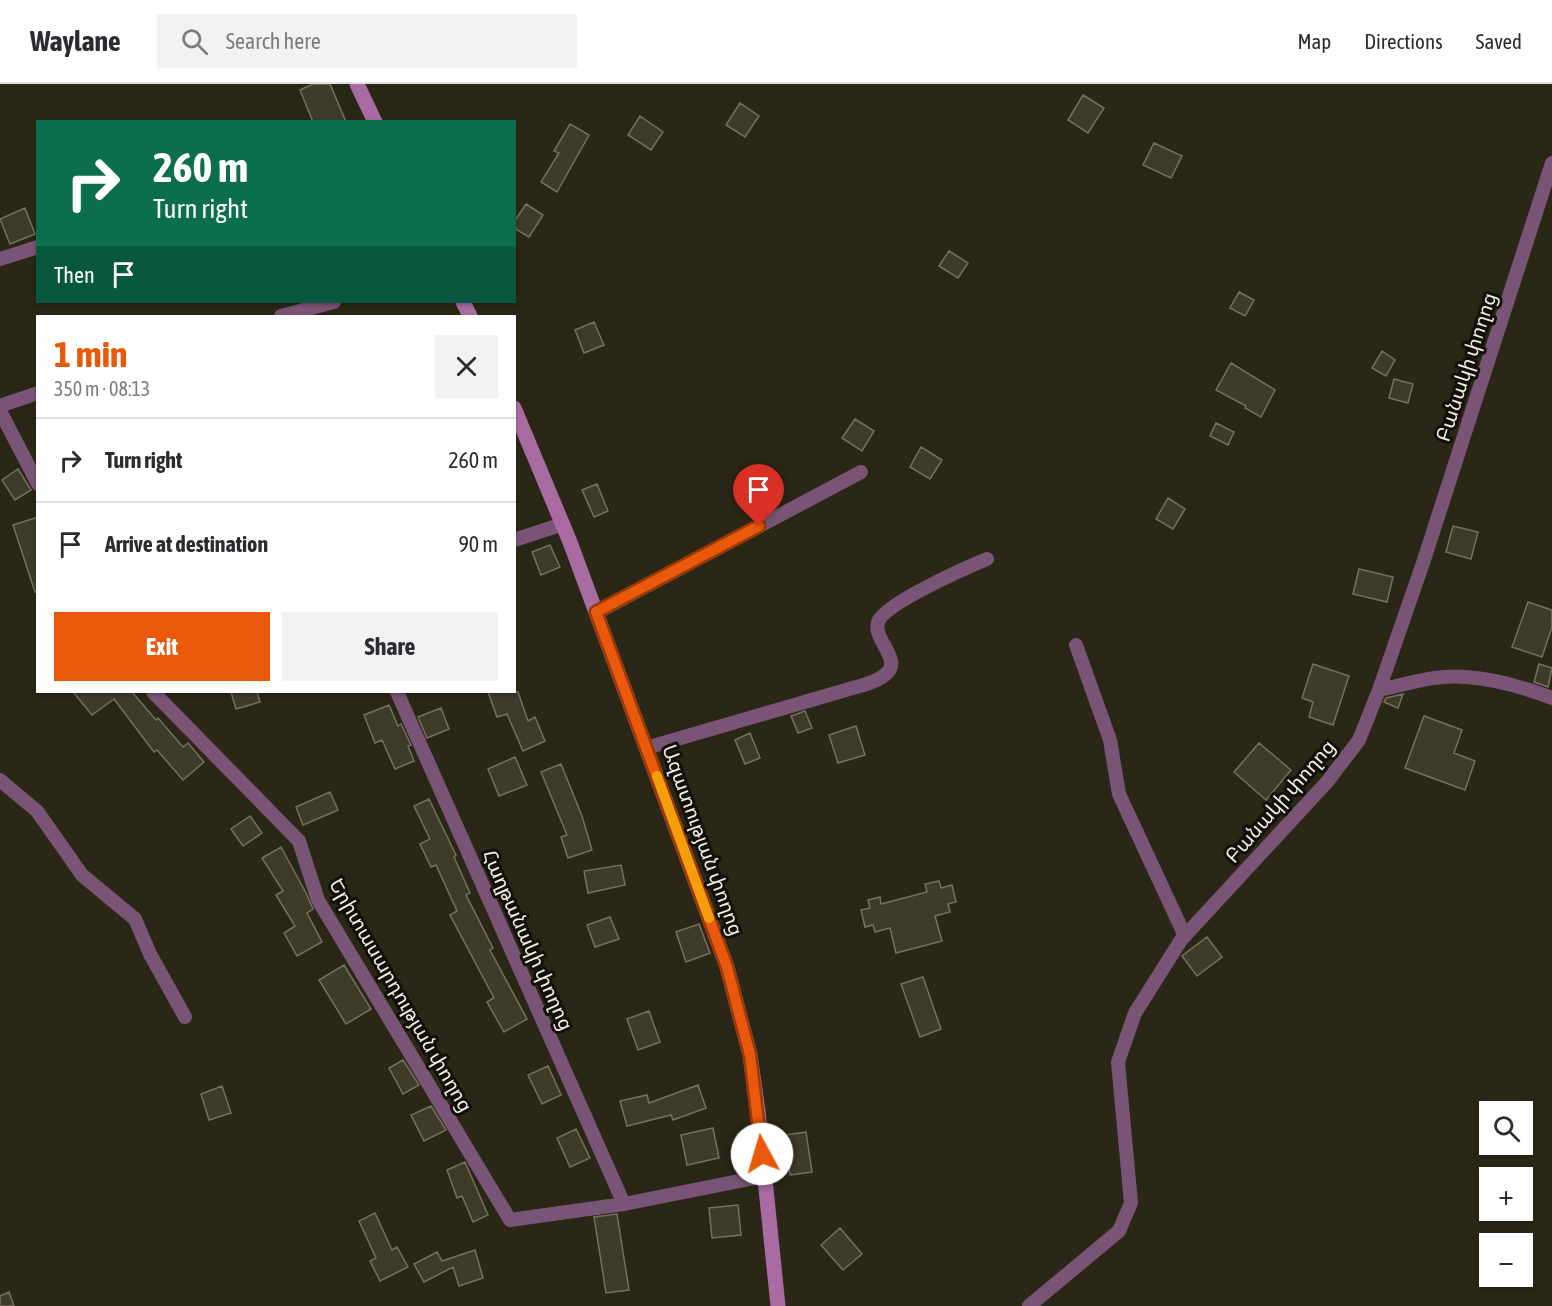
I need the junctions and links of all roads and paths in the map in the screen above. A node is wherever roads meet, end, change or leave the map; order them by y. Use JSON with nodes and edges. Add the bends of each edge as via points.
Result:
{"nodes":[{"id":1,"x":357,"y":84,"type":"edge"},
{"id":2,"x":374,"y":120,"type":"edge"},
{"id":3,"x":1552,"y":164,"type":"edge"},
{"id":4,"x":36,"y":248,"type":"edge"},
{"id":5,"x":0,"y":259,"type":"edge"},
{"id":6,"x":330,"y":303,"type":"edge"},
{"id":7,"x":285,"y":315,"type":"edge"},
{"id":8,"x":36,"y":394,"type":"edge"},
{"id":9,"x":0,"y":406,"type":"edge"},
{"id":10,"x":0,"y":411,"type":"edge"},
{"id":11,"x":516,"y":413,"type":"edge"},
{"id":12,"x":861,"y":472,"type":"dead end"},
{"id":13,"x":36,"y":480,"type":"edge"},
{"id":14,"x":563,"y":524,"type":"junction"},
{"id":15,"x":516,"y":539,"type":"edge"},
{"id":16,"x":987,"y":559,"type":"dead end"},
{"id":17,"x":596,"y":612,"type":"junction"},
{"id":18,"x":1076,"y":645,"type":"dead end"},
{"id":19,"x":1379,"y":690,"type":"junction"},
{"id":20,"x":154,"y":693,"type":"edge"},
{"id":21,"x":397,"y":693,"type":"edge"},
{"id":22,"x":1552,"y":699,"type":"edge"},
{"id":23,"x":646,"y":748,"type":"junction"},
{"id":24,"x":0,"y":780,"type":"edge"},
{"id":25,"x":1185,"y":936,"type":"junction"},
{"id":26,"x":184,"y":1017,"type":"dead end"},
{"id":27,"x":764,"y":1176,"type":"junction"},
{"id":28,"x":624,"y":1204,"type":"junction"},
{"id":29,"x":778,"y":1306,"type":"edge"},
{"id":30,"x":1029,"y":1306,"type":"edge"}],
"edges":[{"from":1,"to":2,"type":"street"},
{"from":3,"to":19,"type":"street","name":"Բանակի փողոց"},
{"from":4,"to":5,"type":"street"},
{"from":6,"to":7,"type":"street"},
{"from":8,"to":9,"type":"street"},
{"from":10,"to":13,"type":"street"},
{"from":11,"to":14,"type":"street","name":"Ազատության փողոց"},
{"from":12,"to":17,"type":"street"},
{"from":14,"to":15,"type":"street"},
{"from":14,"to":17,"type":"street","name":"Ազատության փողոց"},
{"from":16,"to":23,"type":"street","via":[[883,614],[878,632],[891,666],[878,679]]},
{"from":17,"to":23,"type":"street","name":"Ազատության փողոց"},
{"from":18,"to":25,"type":"street","via":[[1110,740],[1119,794]]},
{"from":19,"to":22,"type":"street","via":[[1427,679],[1465,676]]},
{"from":19,"to":25,"type":"street","name":"Բանակի փողոց","via":[[1359,740],[1328,782]]},
{"from":20,"to":28,"type":"street","name":"Երիտասարդության փողոց","via":[[299,841],[318,900],[510,1220]]},
{"from":21,"to":28,"type":"street","name":"Հաղթանակի փողոց"},
{"from":23,"to":27,"type":"street","name":"Ազատության փողոց","via":[[727,967],[750,1055]]},
{"from":24,"to":26,"type":"street","via":[[37,811],[81,875],[135,919]]},
{"from":25,"to":30,"type":"street","name":"Բանակի փողոց","via":[[1135,1013],[1118,1062],[1131,1203],[1119,1232]]},
{"from":27,"to":28,"type":"street"},
{"from":27,"to":29,"type":"street","name":"Ազատության փողոց"}]}
